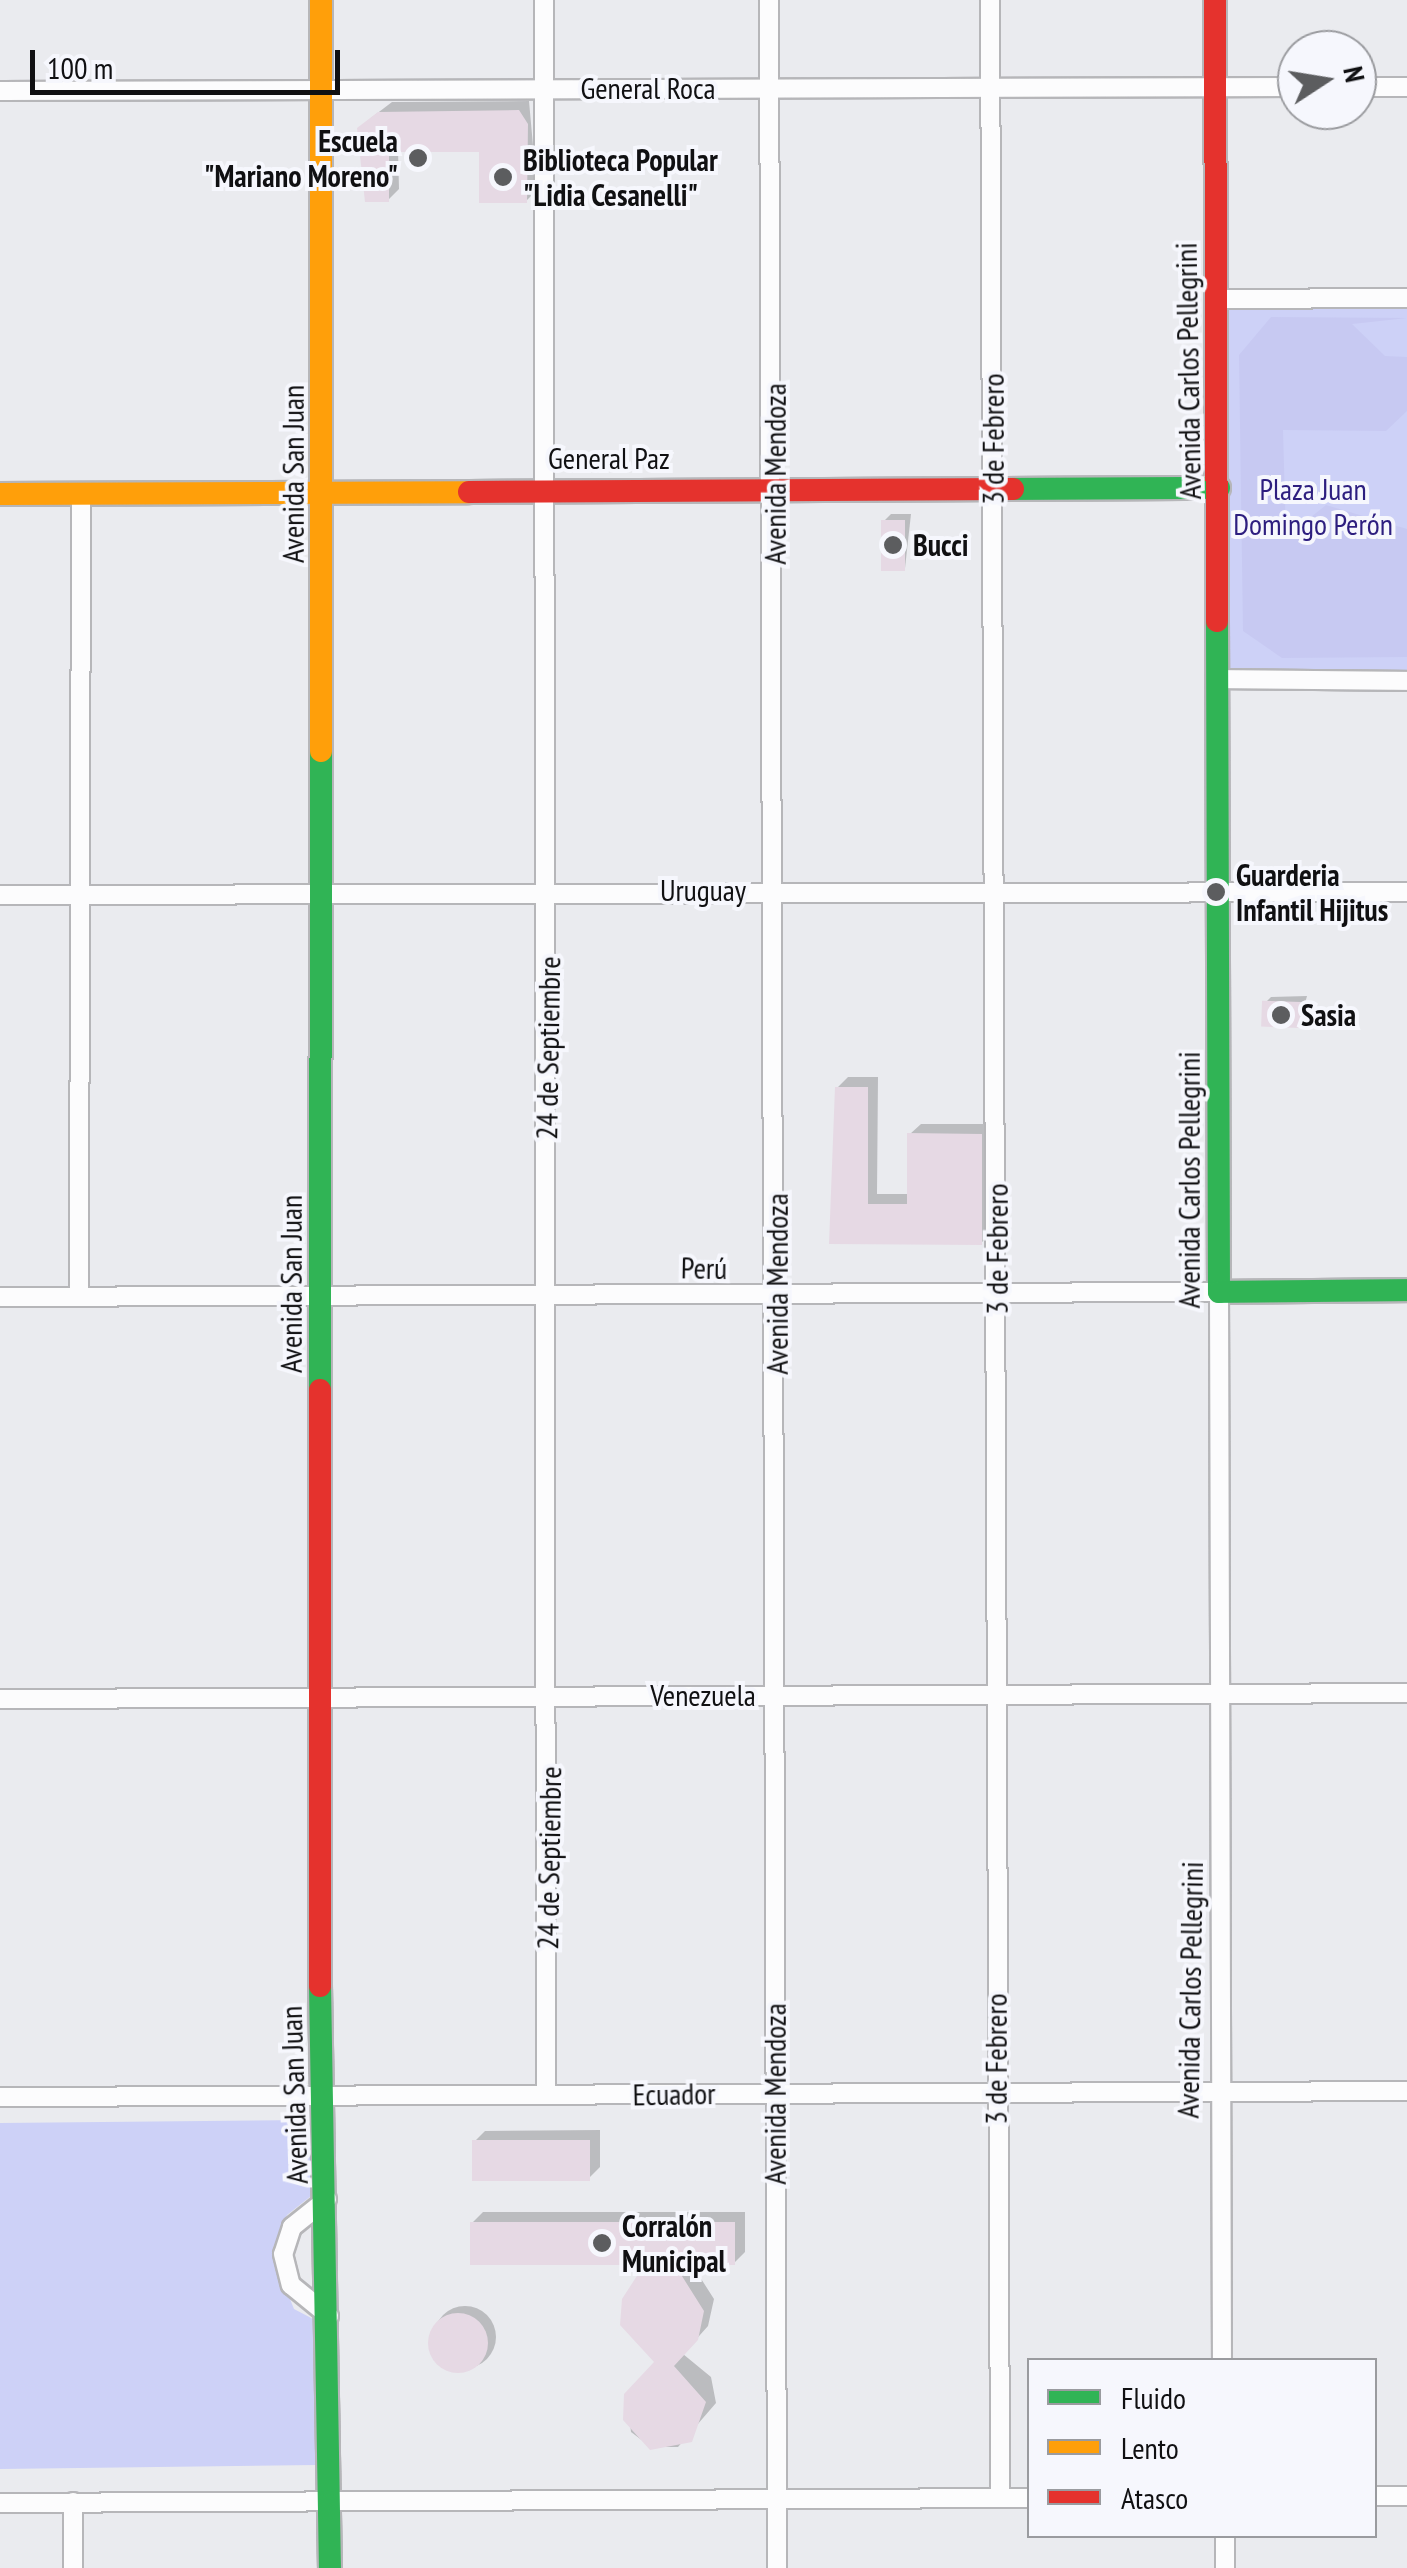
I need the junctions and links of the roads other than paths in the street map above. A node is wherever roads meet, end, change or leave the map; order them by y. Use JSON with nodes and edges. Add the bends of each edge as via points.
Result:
{"nodes":[{"id":1,"x":321,"y":0,"type":"edge"},
{"id":2,"x":544,"y":0,"type":"edge"},
{"id":3,"x":769,"y":0,"type":"edge"},
{"id":4,"x":990,"y":0,"type":"edge"},
{"id":5,"x":1215,"y":0,"type":"edge"},
{"id":6,"x":1216,"y":86,"type":"junction"},
{"id":7,"x":1277,"y":86,"type":"edge"},
{"id":8,"x":1377,"y":86,"type":"edge"},
{"id":9,"x":1407,"y":86,"type":"edge"},
{"id":10,"x":323,"y":87,"type":"junction"},
{"id":11,"x":990,"y":87,"type":"junction"},
{"id":12,"x":545,"y":88,"type":"junction"},
{"id":13,"x":770,"y":88,"type":"junction"},
{"id":14,"x":0,"y":91,"type":"edge"},
{"id":15,"x":1216,"y":298,"type":"junction"},
{"id":16,"x":1407,"y":298,"type":"edge"},
{"id":17,"x":993,"y":486,"type":"junction"},
{"id":18,"x":775,"y":487,"type":"junction"},
{"id":19,"x":550,"y":488,"type":"junction"},
{"id":20,"x":1219,"y":488,"type":"junction"},
{"id":21,"x":323,"y":491,"type":"junction"},
{"id":22,"x":81,"y":493,"type":"junction"},
{"id":23,"x":0,"y":494,"type":"edge"},
{"id":24,"x":1221,"y":679,"type":"junction"},
{"id":25,"x":1407,"y":681,"type":"edge"},
{"id":26,"x":777,"y":890,"type":"junction"},
{"id":27,"x":549,"y":892,"type":"junction"},
{"id":28,"x":994,"y":892,"type":"junction"},
{"id":29,"x":1407,"y":892,"type":"edge"},
{"id":30,"x":1220,"y":893,"type":"junction"},
{"id":31,"x":322,"y":894,"type":"junction"},
{"id":32,"x":80,"y":895,"type":"junction"},
{"id":33,"x":0,"y":896,"type":"edge"},
{"id":34,"x":1407,"y":1290,"type":"edge"},
{"id":35,"x":998,"y":1291,"type":"junction"},
{"id":36,"x":1219,"y":1292,"type":"junction"},
{"id":37,"x":545,"y":1294,"type":"junction"},
{"id":38,"x":78,"y":1296,"type":"junction"},
{"id":39,"x":0,"y":1297,"type":"edge"},
{"id":40,"x":320,"y":1297,"type":"junction"},
{"id":41,"x":776,"y":1300,"type":"junction"},
{"id":42,"x":1407,"y":1693,"type":"edge"},
{"id":43,"x":998,"y":1694,"type":"junction"},
{"id":44,"x":1224,"y":1694,"type":"junction"},
{"id":45,"x":776,"y":1695,"type":"junction"},
{"id":46,"x":550,"y":1696,"type":"junction"},
{"id":47,"x":0,"y":1699,"type":"edge"},
{"id":48,"x":322,"y":1699,"type":"junction"},
{"id":49,"x":996,"y":2089,"type":"junction"},
{"id":50,"x":1218,"y":2091,"type":"junction"},
{"id":51,"x":1407,"y":2091,"type":"edge"},
{"id":52,"x":774,"y":2093,"type":"junction"},
{"id":53,"x":320,"y":2095,"type":"junction"},
{"id":54,"x":546,"y":2096,"type":"junction"},
{"id":55,"x":0,"y":2098,"type":"edge"},
{"id":56,"x":327,"y":2199,"type":"junction"},
{"id":57,"x":329,"y":2316,"type":"junction"},
{"id":58,"x":1222,"y":2358,"type":"edge"},
{"id":59,"x":1377,"y":2496,"type":"edge"},
{"id":60,"x":1407,"y":2496,"type":"edge"},
{"id":61,"x":1000,"y":2498,"type":"junction"},
{"id":62,"x":1027,"y":2498,"type":"edge"},
{"id":63,"x":777,"y":2499,"type":"junction"},
{"id":64,"x":330,"y":2501,"type":"junction"},
{"id":65,"x":0,"y":2502,"type":"edge"},
{"id":66,"x":73,"y":2502,"type":"junction"},
{"id":67,"x":1225,"y":2538,"type":"edge"},
{"id":68,"x":73,"y":2568,"type":"edge"},
{"id":69,"x":330,"y":2568,"type":"edge"},
{"id":70,"x":777,"y":2568,"type":"edge"},
{"id":71,"x":1226,"y":2568,"type":"edge"}],
"edges":[{"from":1,"to":10,"type":"street","name":"Avenida San Juan"},
{"from":2,"to":12,"type":"street","name":"24 de Septiembre"},
{"from":3,"to":13,"type":"street","name":"Avenida Mendoza"},
{"from":4,"to":11,"type":"street","name":"3 de Febrero"},
{"from":5,"to":6,"type":"street","name":"Avenida Carlos Pellegrini"},
{"from":6,"to":7,"type":"street","name":"General Roca"},
{"from":6,"to":11,"type":"street","name":"General Roca"},
{"from":6,"to":15,"type":"street","name":"Avenida Carlos Pellegrini"},
{"from":8,"to":9,"type":"street"},
{"from":10,"to":12,"type":"street","name":"General Roca"},
{"from":10,"to":14,"type":"street","name":"General Roca"},
{"from":10,"to":21,"type":"street","name":"Avenida San Juan"},
{"from":11,"to":13,"type":"street","name":"General Roca"},
{"from":11,"to":17,"type":"street","name":"3 de Febrero"},
{"from":12,"to":13,"type":"street","name":"General Roca"},
{"from":12,"to":19,"type":"street","name":"24 de Septiembre"},
{"from":13,"to":18,"type":"street","name":"Avenida Mendoza"},
{"from":15,"to":16,"type":"street"},
{"from":15,"to":20,"type":"street","name":"Avenida Carlos Pellegrini"},
{"from":17,"to":18,"type":"street","name":"General Paz"},
{"from":17,"to":20,"type":"street","name":"General Paz"},
{"from":17,"to":28,"type":"street","name":"3 de Febrero"},
{"from":18,"to":19,"type":"street","name":"General Paz"},
{"from":18,"to":26,"type":"street","name":"Avenida Mendoza"},
{"from":19,"to":21,"type":"street","name":"General Paz"},
{"from":19,"to":27,"type":"street","name":"24 de Septiembre"},
{"from":20,"to":24,"type":"street","name":"Avenida Carlos Pellegrini"},
{"from":21,"to":22,"type":"street","name":"General Paz"},
{"from":21,"to":31,"type":"street","name":"Avenida San Juan"},
{"from":22,"to":23,"type":"street","name":"General Paz"},
{"from":22,"to":32,"type":"street"},
{"from":24,"to":25,"type":"street"},
{"from":24,"to":30,"type":"street","name":"Avenida Carlos Pellegrini"},
{"from":26,"to":27,"type":"street","name":"Uruguay"},
{"from":26,"to":28,"type":"street","name":"Uruguay"},
{"from":26,"to":41,"type":"street","name":"Avenida Mendoza"},
{"from":27,"to":31,"type":"street","name":"Uruguay"},
{"from":27,"to":37,"type":"street","name":"24 de Septiembre"},
{"from":28,"to":30,"type":"street","name":"Uruguay"},
{"from":28,"to":35,"type":"street","name":"3 de Febrero"},
{"from":29,"to":30,"type":"street","name":"Uruguay"},
{"from":30,"to":36,"type":"street","name":"Avenida Carlos Pellegrini"},
{"from":31,"to":32,"type":"street","name":"Uruguay"},
{"from":31,"to":40,"type":"street","name":"Avenida San Juan"},
{"from":32,"to":33,"type":"street","name":"Uruguay"},
{"from":32,"to":38,"type":"street"},
{"from":34,"to":36,"type":"street","name":"Perú"},
{"from":35,"to":36,"type":"street","name":"Perú"},
{"from":35,"to":41,"type":"street","name":"Perú"},
{"from":35,"to":43,"type":"street","name":"3 de Febrero"},
{"from":36,"to":44,"type":"street","name":"Avenida Carlos Pellegrini"},
{"from":37,"to":40,"type":"street","name":"Perú"},
{"from":37,"to":41,"type":"street","name":"Perú"},
{"from":37,"to":46,"type":"street","name":"24 de Septiembre"},
{"from":38,"to":39,"type":"street","name":"Perú"},
{"from":38,"to":40,"type":"street","name":"Perú"},
{"from":40,"to":48,"type":"street","name":"Avenida San Juan"},
{"from":41,"to":45,"type":"street","name":"Avenida Mendoza"},
{"from":42,"to":44,"type":"street","name":"Venezuela"},
{"from":43,"to":44,"type":"street","name":"Venezuela"},
{"from":43,"to":45,"type":"street","name":"Venezuela"},
{"from":43,"to":49,"type":"street","name":"3 de Febrero"},
{"from":44,"to":50,"type":"street","name":"Avenida Carlos Pellegrini"},
{"from":45,"to":46,"type":"street","name":"Venezuela"},
{"from":45,"to":52,"type":"street","name":"Avenida Mendoza"},
{"from":46,"to":48,"type":"street","name":"Venezuela"},
{"from":46,"to":54,"type":"street","name":"24 de Septiembre"},
{"from":47,"to":48,"type":"street","name":"Venezuela"},
{"from":48,"to":53,"type":"street","name":"Avenida San Juan"},
{"from":49,"to":50,"type":"street","name":"Ecuador"},
{"from":49,"to":52,"type":"street","name":"Ecuador"},
{"from":49,"to":61,"type":"street","name":"3 de Febrero"},
{"from":50,"to":51,"type":"street","name":"Ecuador"},
{"from":50,"to":58,"type":"street","name":"Avenida Carlos Pellegrini"},
{"from":52,"to":54,"type":"street","name":"Ecuador"},
{"from":52,"to":63,"type":"street","name":"Avenida Mendoza"},
{"from":53,"to":54,"type":"street","name":"Ecuador"},
{"from":53,"to":55,"type":"street","name":"Ecuador"},
{"from":53,"to":56,"type":"street","name":"Avenida San Juan"},
{"from":56,"to":57,"type":"street","name":"Avenida San Juan"},
{"from":56,"to":57,"type":"street","via":[[292,2227],[282,2254],[291,2285]]},
{"from":57,"to":64,"type":"street","name":"Avenida San Juan"},
{"from":59,"to":60,"type":"street"},
{"from":61,"to":62,"type":"street"},
{"from":61,"to":63,"type":"street"},
{"from":63,"to":64,"type":"street"},
{"from":63,"to":70,"type":"street","name":"Avenida Mendoza"},
{"from":64,"to":66,"type":"street"},
{"from":64,"to":69,"type":"street","name":"Avenida San Juan"},
{"from":65,"to":66,"type":"street"},
{"from":66,"to":68,"type":"street"},
{"from":67,"to":71,"type":"street"}]}
